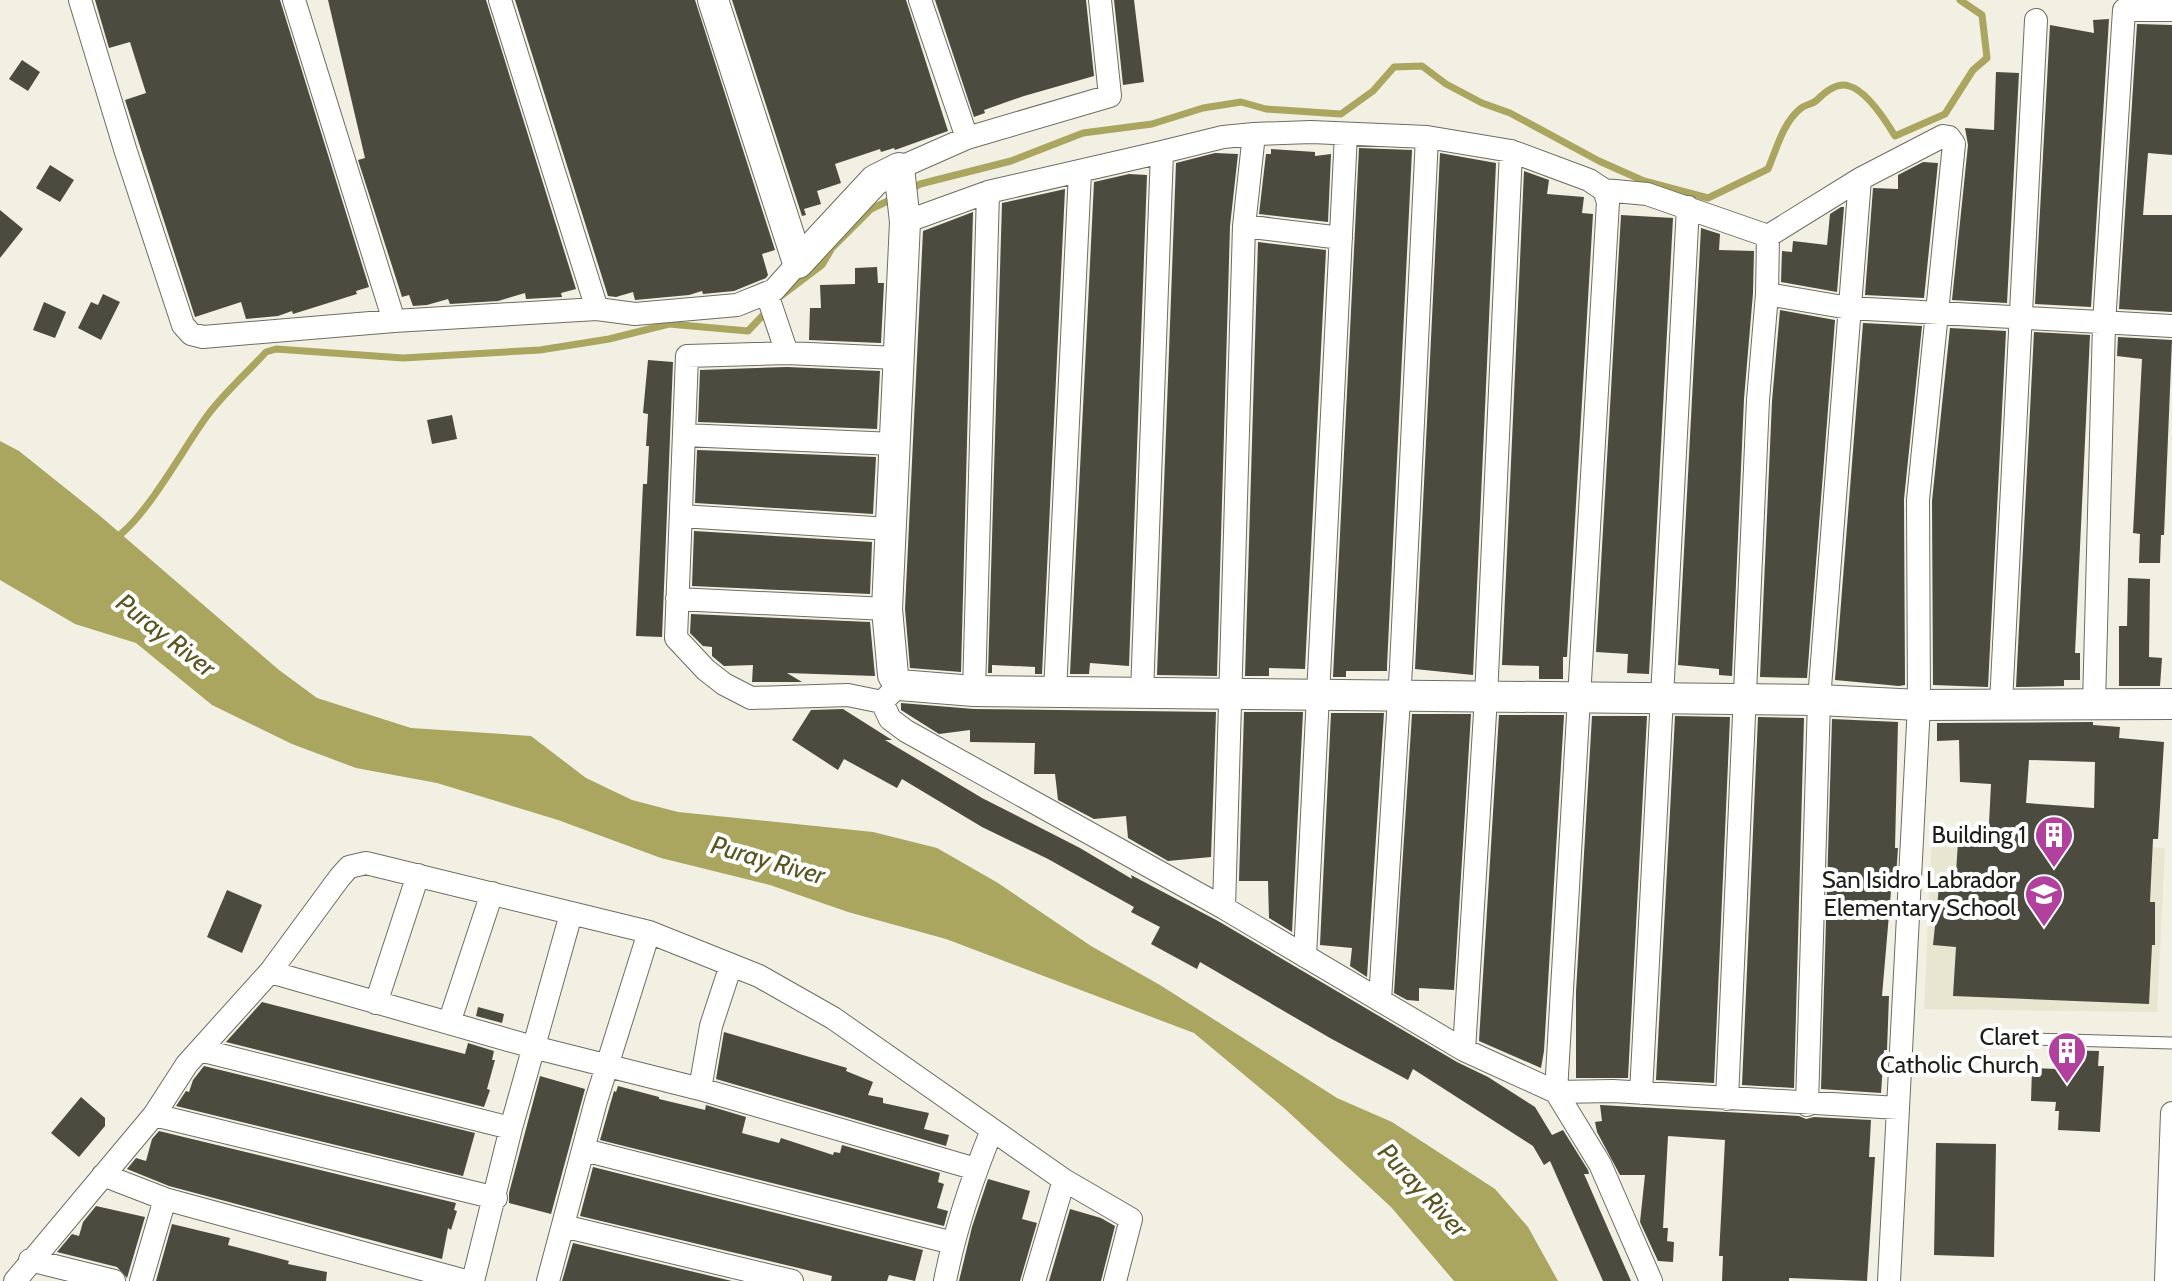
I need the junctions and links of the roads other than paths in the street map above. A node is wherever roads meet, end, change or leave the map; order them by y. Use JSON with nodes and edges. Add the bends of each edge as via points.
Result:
{"nodes":[{"id":1,"x":80,"y":0,"type":"edge"},
{"id":2,"x":294,"y":0,"type":"edge"},
{"id":3,"x":500,"y":0,"type":"edge"},
{"id":4,"x":713,"y":0,"type":"edge"},
{"id":5,"x":920,"y":0,"type":"edge"},
{"id":6,"x":1100,"y":0,"type":"edge"},
{"id":7,"x":2172,"y":10,"type":"edge"},
{"id":8,"x":2036,"y":20,"type":"dead end"},
{"id":9,"x":1254,"y":134,"type":"junction"},
{"id":10,"x":1346,"y":134,"type":"junction"},
{"id":11,"x":1427,"y":137,"type":"junction"},
{"id":12,"x":967,"y":138,"type":"junction"},
{"id":13,"x":1511,"y":151,"type":"junction"},
{"id":14,"x":1162,"y":152,"type":"junction"},
{"id":15,"x":1080,"y":172,"type":"junction"},
{"id":16,"x":1860,"y":179,"type":"junction"},
{"id":17,"x":1604,"y":190,"type":"junction"},
{"id":18,"x":988,"y":192,"type":"junction"},
{"id":19,"x":902,"y":196,"type":"junction"},
{"id":20,"x":1688,"y":207,"type":"junction"},
{"id":21,"x":1244,"y":226,"type":"junction"},
{"id":22,"x":1768,"y":236,"type":"junction"},
{"id":23,"x":1341,"y":238,"type":"junction"},
{"id":24,"x":798,"y":263,"type":"junction"},
{"id":25,"x":1767,"y":294,"type":"junction"},
{"id":26,"x":769,"y":299,"type":"junction"},
{"id":27,"x":1849,"y":308,"type":"junction"},
{"id":28,"x":597,"y":309,"type":"junction"},
{"id":29,"x":1935,"y":315,"type":"junction"},
{"id":30,"x":2019,"y":318,"type":"junction"},
{"id":31,"x":394,"y":321,"type":"junction"},
{"id":32,"x":2104,"y":324,"type":"junction"},
{"id":33,"x":2172,"y":326,"type":"edge"},
{"id":34,"x":787,"y":353,"type":"junction"},
{"id":35,"x":897,"y":358,"type":"junction"},
{"id":36,"x":684,"y":435,"type":"junction"},
{"id":37,"x":894,"y":444,"type":"junction"},
{"id":38,"x":681,"y":516,"type":"junction"},
{"id":39,"x":890,"y":529,"type":"junction"},
{"id":40,"x":677,"y":599,"type":"junction"},
{"id":41,"x":887,"y":609,"type":"junction"},
{"id":42,"x":974,"y":691,"type":"junction"},
{"id":43,"x":1055,"y":692,"type":"junction"},
{"id":44,"x":891,"y":693,"type":"junction"},
{"id":45,"x":1142,"y":693,"type":"junction"},
{"id":46,"x":1230,"y":694,"type":"junction"},
{"id":47,"x":1317,"y":695,"type":"junction"},
{"id":48,"x":1399,"y":696,"type":"junction"},
{"id":49,"x":1486,"y":697,"type":"junction"},
{"id":50,"x":1580,"y":698,"type":"junction"},
{"id":51,"x":1660,"y":699,"type":"junction"},
{"id":52,"x":1744,"y":700,"type":"junction"},
{"id":53,"x":1819,"y":700,"type":"junction"},
{"id":54,"x":2001,"y":703,"type":"junction"},
{"id":55,"x":2094,"y":704,"type":"junction"},
{"id":56,"x":2172,"y":704,"type":"edge"},
{"id":57,"x":1919,"y":705,"type":"junction"},
{"id":58,"x":418,"y":875,"type":"junction"},
{"id":59,"x":492,"y":893,"type":"junction"},
{"id":60,"x":1224,"y":908,"type":"junction"},
{"id":61,"x":571,"y":914,"type":"junction"},
{"id":62,"x":649,"y":932,"type":"junction"},
{"id":63,"x":1305,"y":956,"type":"junction"},
{"id":64,"x":731,"y":965,"type":"junction"},
{"id":65,"x":270,"y":972,"type":"junction"},
{"id":66,"x":1380,"y":1000,"type":"junction"},
{"id":67,"x":376,"y":1003,"type":"junction"},
{"id":68,"x":449,"y":1023,"type":"junction"},
{"id":69,"x":2028,"y":1039,"type":"dead end"},
{"id":70,"x":2172,"y":1043,"type":"edge"},
{"id":71,"x":533,"y":1047,"type":"junction"},
{"id":72,"x":200,"y":1050,"type":"junction"},
{"id":73,"x":1464,"y":1050,"type":"junction"},
{"id":74,"x":609,"y":1064,"type":"junction"},
{"id":75,"x":700,"y":1089,"type":"junction"},
{"id":76,"x":1556,"y":1092,"type":"junction"},
{"id":77,"x":1641,"y":1093,"type":"junction"},
{"id":78,"x":1727,"y":1099,"type":"junction"},
{"id":79,"x":1807,"y":1105,"type":"junction"},
{"id":80,"x":1898,"y":1108,"type":"junction"},
{"id":81,"x":2172,"y":1113,"type":"edge"},
{"id":82,"x":154,"y":1115,"type":"junction"},
{"id":83,"x":511,"y":1128,"type":"junction"},
{"id":84,"x":992,"y":1130,"type":"junction"},
{"id":85,"x":584,"y":1150,"type":"junction"},
{"id":86,"x":976,"y":1169,"type":"junction"},
{"id":87,"x":103,"y":1175,"type":"junction"},
{"id":88,"x":1064,"y":1180,"type":"junction"},
{"id":89,"x":496,"y":1198,"type":"junction"},
{"id":90,"x":165,"y":1199,"type":"junction"},
{"id":91,"x":563,"y":1226,"type":"junction"},
{"id":92,"x":953,"y":1243,"type":"junction"},
{"id":93,"x":30,"y":1260,"type":"junction"},
{"id":94,"x":15,"y":1281,"type":"edge"},
{"id":95,"x":114,"y":1281,"type":"edge"},
{"id":96,"x":141,"y":1281,"type":"edge"},
{"id":97,"x":466,"y":1281,"type":"edge"},
{"id":98,"x":473,"y":1281,"type":"edge"},
{"id":99,"x":548,"y":1281,"type":"edge"},
{"id":100,"x":792,"y":1281,"type":"edge"},
{"id":101,"x":945,"y":1281,"type":"edge"},
{"id":102,"x":1034,"y":1281,"type":"edge"},
{"id":103,"x":1115,"y":1281,"type":"edge"},
{"id":104,"x":1651,"y":1281,"type":"edge"},
{"id":105,"x":1889,"y":1281,"type":"edge"},
{"id":106,"x":2166,"y":1281,"type":"edge"}],
"edges":[{"from":1,"to":31,"type":"street","via":[[183,325],[191,334]]},
{"from":2,"to":31,"type":"street"},
{"from":3,"to":28,"type":"street"},
{"from":4,"to":24,"type":"street"},
{"from":5,"to":12,"type":"street"},
{"from":6,"to":12,"type":"street","via":[[1110,96]]},
{"from":7,"to":32,"type":"street","via":[[2124,10]]},
{"from":8,"to":30,"type":"street"},
{"from":9,"to":10,"type":"street"},
{"from":9,"to":14,"type":"street"},
{"from":9,"to":21,"type":"street"},
{"from":10,"to":11,"type":"street"},
{"from":10,"to":23,"type":"street"},
{"from":11,"to":13,"type":"street"},
{"from":11,"to":48,"type":"street"},
{"from":12,"to":19,"type":"street"},
{"from":13,"to":17,"type":"street"},
{"from":13,"to":49,"type":"street"},
{"from":14,"to":15,"type":"street"},
{"from":14,"to":45,"type":"street"},
{"from":15,"to":18,"type":"street"},
{"from":15,"to":43,"type":"street"},
{"from":16,"to":22,"type":"street"},
{"from":16,"to":27,"type":"street"},
{"from":16,"to":29,"type":"street","via":[[1943,136],[1954,144]]},
{"from":17,"to":20,"type":"street","via":[[1647,194]]},
{"from":17,"to":50,"type":"street","via":[[1608,202]]},
{"from":18,"to":19,"type":"street"},
{"from":18,"to":42,"type":"street"},
{"from":19,"to":24,"type":"street","via":[[875,180]]},
{"from":19,"to":35,"type":"street"},
{"from":20,"to":22,"type":"street"},
{"from":20,"to":51,"type":"street"},
{"from":21,"to":23,"type":"street"},
{"from":21,"to":46,"type":"street"},
{"from":22,"to":25,"type":"street"},
{"from":23,"to":47,"type":"street"},
{"from":24,"to":26,"type":"street"},
{"from":25,"to":27,"type":"street"},
{"from":25,"to":52,"type":"street"},
{"from":26,"to":28,"type":"street","via":[[635,314]]},
{"from":26,"to":34,"type":"street"},
{"from":27,"to":29,"type":"street"},
{"from":27,"to":53,"type":"street"},
{"from":28,"to":31,"type":"street"},
{"from":29,"to":30,"type":"street"},
{"from":29,"to":57,"type":"street","via":[[1918,500]]},
{"from":30,"to":32,"type":"street"},
{"from":30,"to":54,"type":"street"},
{"from":32,"to":33,"type":"street"},
{"from":32,"to":55,"type":"street"},
{"from":34,"to":35,"type":"street"},
{"from":34,"to":36,"type":"street","via":[[687,356]]},
{"from":35,"to":37,"type":"street"},
{"from":36,"to":37,"type":"street"},
{"from":36,"to":38,"type":"street"},
{"from":37,"to":39,"type":"street"},
{"from":38,"to":39,"type":"street"},
{"from":38,"to":40,"type":"street"},
{"from":39,"to":41,"type":"street"},
{"from":40,"to":41,"type":"street"},
{"from":40,"to":44,"type":"street","via":[[676,638],[706,670],[745,695]]},
{"from":41,"to":44,"type":"street"},
{"from":42,"to":43,"type":"street"},
{"from":42,"to":44,"type":"street"},
{"from":43,"to":45,"type":"street"},
{"from":44,"to":60,"type":"street","via":[[890,719],[906,731]]},
{"from":45,"to":46,"type":"street"},
{"from":46,"to":47,"type":"street"},
{"from":46,"to":60,"type":"street"},
{"from":47,"to":48,"type":"street"},
{"from":47,"to":63,"type":"street"},
{"from":48,"to":49,"type":"street"},
{"from":48,"to":66,"type":"street"},
{"from":49,"to":50,"type":"street"},
{"from":49,"to":73,"type":"street"},
{"from":50,"to":51,"type":"street"},
{"from":50,"to":76,"type":"street"},
{"from":51,"to":52,"type":"street"},
{"from":51,"to":77,"type":"street"},
{"from":52,"to":53,"type":"street"},
{"from":52,"to":78,"type":"street"},
{"from":53,"to":57,"type":"street"},
{"from":53,"to":79,"type":"street"},
{"from":54,"to":55,"type":"street"},
{"from":54,"to":57,"type":"street"},
{"from":55,"to":56,"type":"street"},
{"from":57,"to":80,"type":"street"},
{"from":58,"to":59,"type":"street"},
{"from":58,"to":65,"type":"street","via":[[366,863],[349,867]]},
{"from":58,"to":67,"type":"street"},
{"from":59,"to":61,"type":"street"},
{"from":59,"to":68,"type":"street"},
{"from":60,"to":63,"type":"street"},
{"from":61,"to":62,"type":"street"},
{"from":61,"to":71,"type":"street"},
{"from":62,"to":64,"type":"street"},
{"from":62,"to":74,"type":"street"},
{"from":63,"to":66,"type":"street"},
{"from":64,"to":75,"type":"street","via":[[711,1026]]},
{"from":64,"to":84,"type":"street","via":[[833,1018]]},
{"from":65,"to":67,"type":"street"},
{"from":65,"to":72,"type":"street"},
{"from":66,"to":73,"type":"street"},
{"from":67,"to":68,"type":"street"},
{"from":68,"to":71,"type":"street"},
{"from":69,"to":70,"type":"lane"},
{"from":71,"to":74,"type":"street"},
{"from":71,"to":83,"type":"street"},
{"from":72,"to":82,"type":"street"},
{"from":72,"to":83,"type":"street"},
{"from":73,"to":76,"type":"street"},
{"from":74,"to":75,"type":"street"},
{"from":74,"to":85,"type":"street"},
{"from":75,"to":86,"type":"street"},
{"from":76,"to":77,"type":"street"},
{"from":76,"to":104,"type":"street","via":[[1600,1164]]},
{"from":77,"to":78,"type":"street"},
{"from":78,"to":79,"type":"street"},
{"from":79,"to":80,"type":"street"},
{"from":80,"to":105,"type":"street"},
{"from":81,"to":106,"type":"street"},
{"from":82,"to":87,"type":"street"},
{"from":82,"to":89,"type":"street"},
{"from":83,"to":89,"type":"street"},
{"from":84,"to":86,"type":"street"},
{"from":84,"to":88,"type":"street"},
{"from":85,"to":91,"type":"street"},
{"from":85,"to":92,"type":"street"},
{"from":86,"to":92,"type":"street"},
{"from":87,"to":90,"type":"street"},
{"from":87,"to":93,"type":"street"},
{"from":88,"to":102,"type":"street"},
{"from":88,"to":103,"type":"street","via":[[1131,1219]]},
{"from":89,"to":98,"type":"street"},
{"from":90,"to":96,"type":"street"},
{"from":90,"to":97,"type":"street"},
{"from":91,"to":99,"type":"street"},
{"from":91,"to":100,"type":"street"},
{"from":92,"to":101,"type":"street"},
{"from":93,"to":94,"type":"street"},
{"from":93,"to":95,"type":"street"}]}
